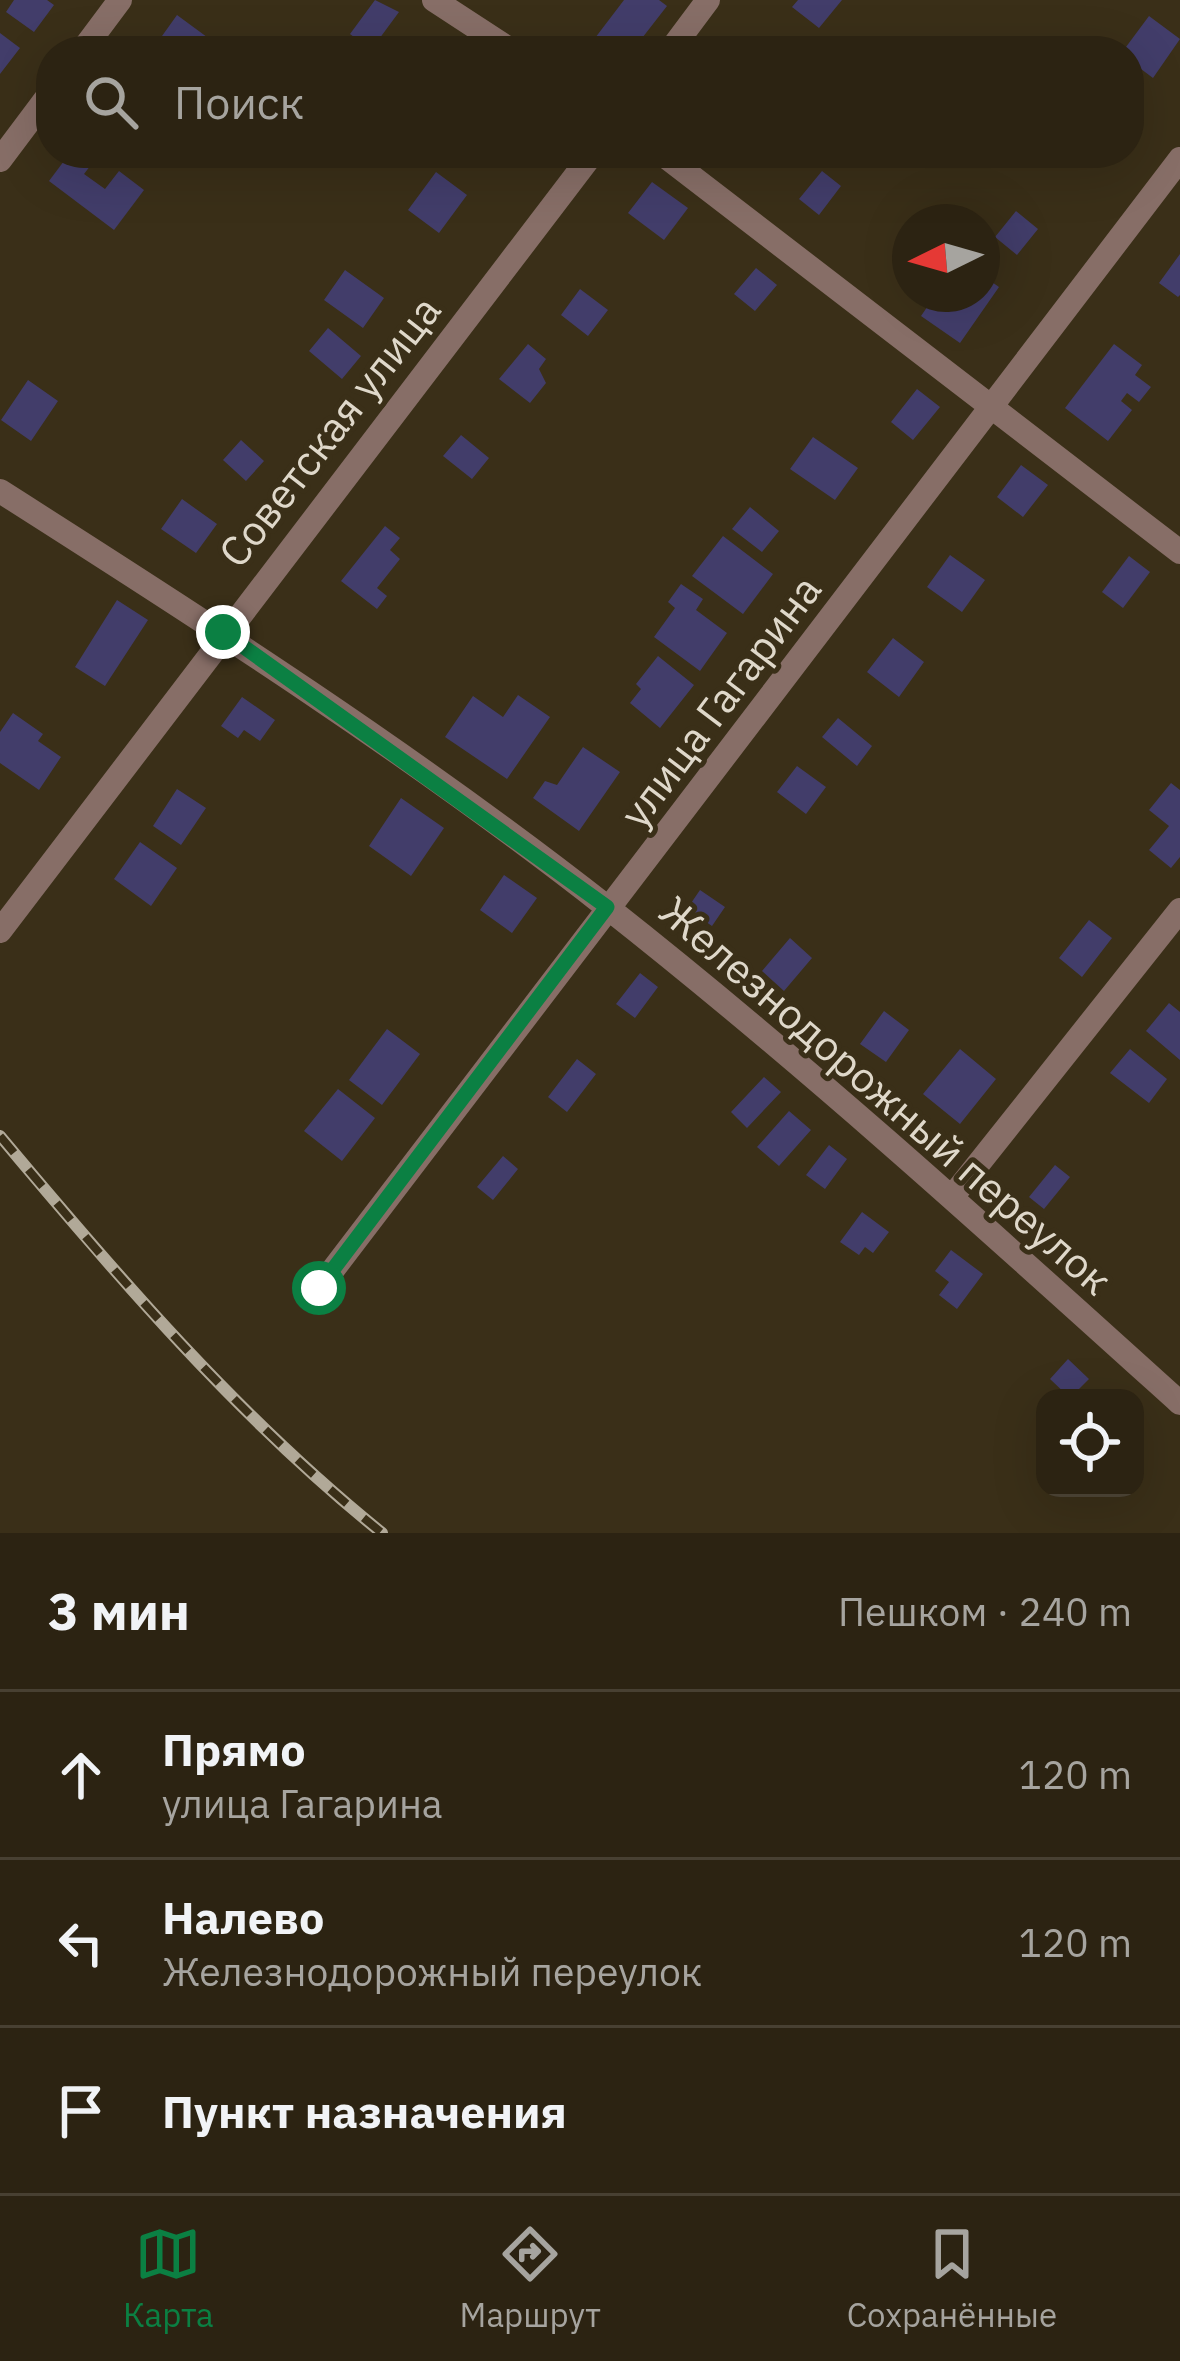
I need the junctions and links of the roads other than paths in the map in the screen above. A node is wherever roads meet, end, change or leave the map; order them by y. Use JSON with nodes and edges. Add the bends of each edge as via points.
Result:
{"nodes":[{"id":1,"x":120,"y":0,"type":"edge"},
{"id":2,"x":434,"y":0,"type":"edge"},
{"id":3,"x":708,"y":0,"type":"edge"},
{"id":4,"x":93,"y":36,"type":"edge"},
{"id":5,"x":489,"y":36,"type":"edge"},
{"id":6,"x":681,"y":36,"type":"edge"},
{"id":7,"x":36,"y":112,"type":"edge"},
{"id":8,"x":0,"y":160,"type":"edge"},
{"id":9,"x":1180,"y":160,"type":"edge"},
{"id":10,"x":581,"y":168,"type":"edge"},
{"id":11,"x":681,"y":168,"type":"edge"},
{"id":12,"x":995,"y":407,"type":"junction"},
{"id":13,"x":0,"y":491,"type":"edge"},
{"id":14,"x":1180,"y":552,"type":"edge"},
{"id":15,"x":223,"y":632,"type":"junction"},
{"id":16,"x":607,"y":907,"type":"junction"},
{"id":17,"x":1180,"y":910,"type":"edge"},
{"id":18,"x":0,"y":931,"type":"edge"},
{"id":19,"x":952,"y":1197,"type":"junction"},
{"id":20,"x":319,"y":1288,"type":"dead end"},
{"id":21,"x":1180,"y":1402,"type":"edge"}],
"edges":[{"from":1,"to":4,"type":"street"},
{"from":2,"to":5,"type":"street"},
{"from":3,"to":6,"type":"street"},
{"from":7,"to":8,"type":"street"},
{"from":9,"to":12,"type":"street","name":"улица Гагарина"},
{"from":10,"to":15,"type":"street","name":"Советская улица"},
{"from":11,"to":12,"type":"street"},
{"from":12,"to":14,"type":"street"},
{"from":12,"to":16,"type":"street","name":"улица Гагарина"},
{"from":13,"to":15,"type":"street","name":"Железнодорожный переулок"},
{"from":15,"to":16,"type":"street","name":"Железнодорожный переулок"},
{"from":15,"to":18,"type":"street","name":"Советская улица"},
{"from":16,"to":19,"type":"street","name":"Железнодорожный переулок"},
{"from":16,"to":20,"type":"street","name":"улица Гагарина"},
{"from":17,"to":19,"type":"street"},
{"from":19,"to":21,"type":"street","name":"Железнодорожный переулок"}]}
